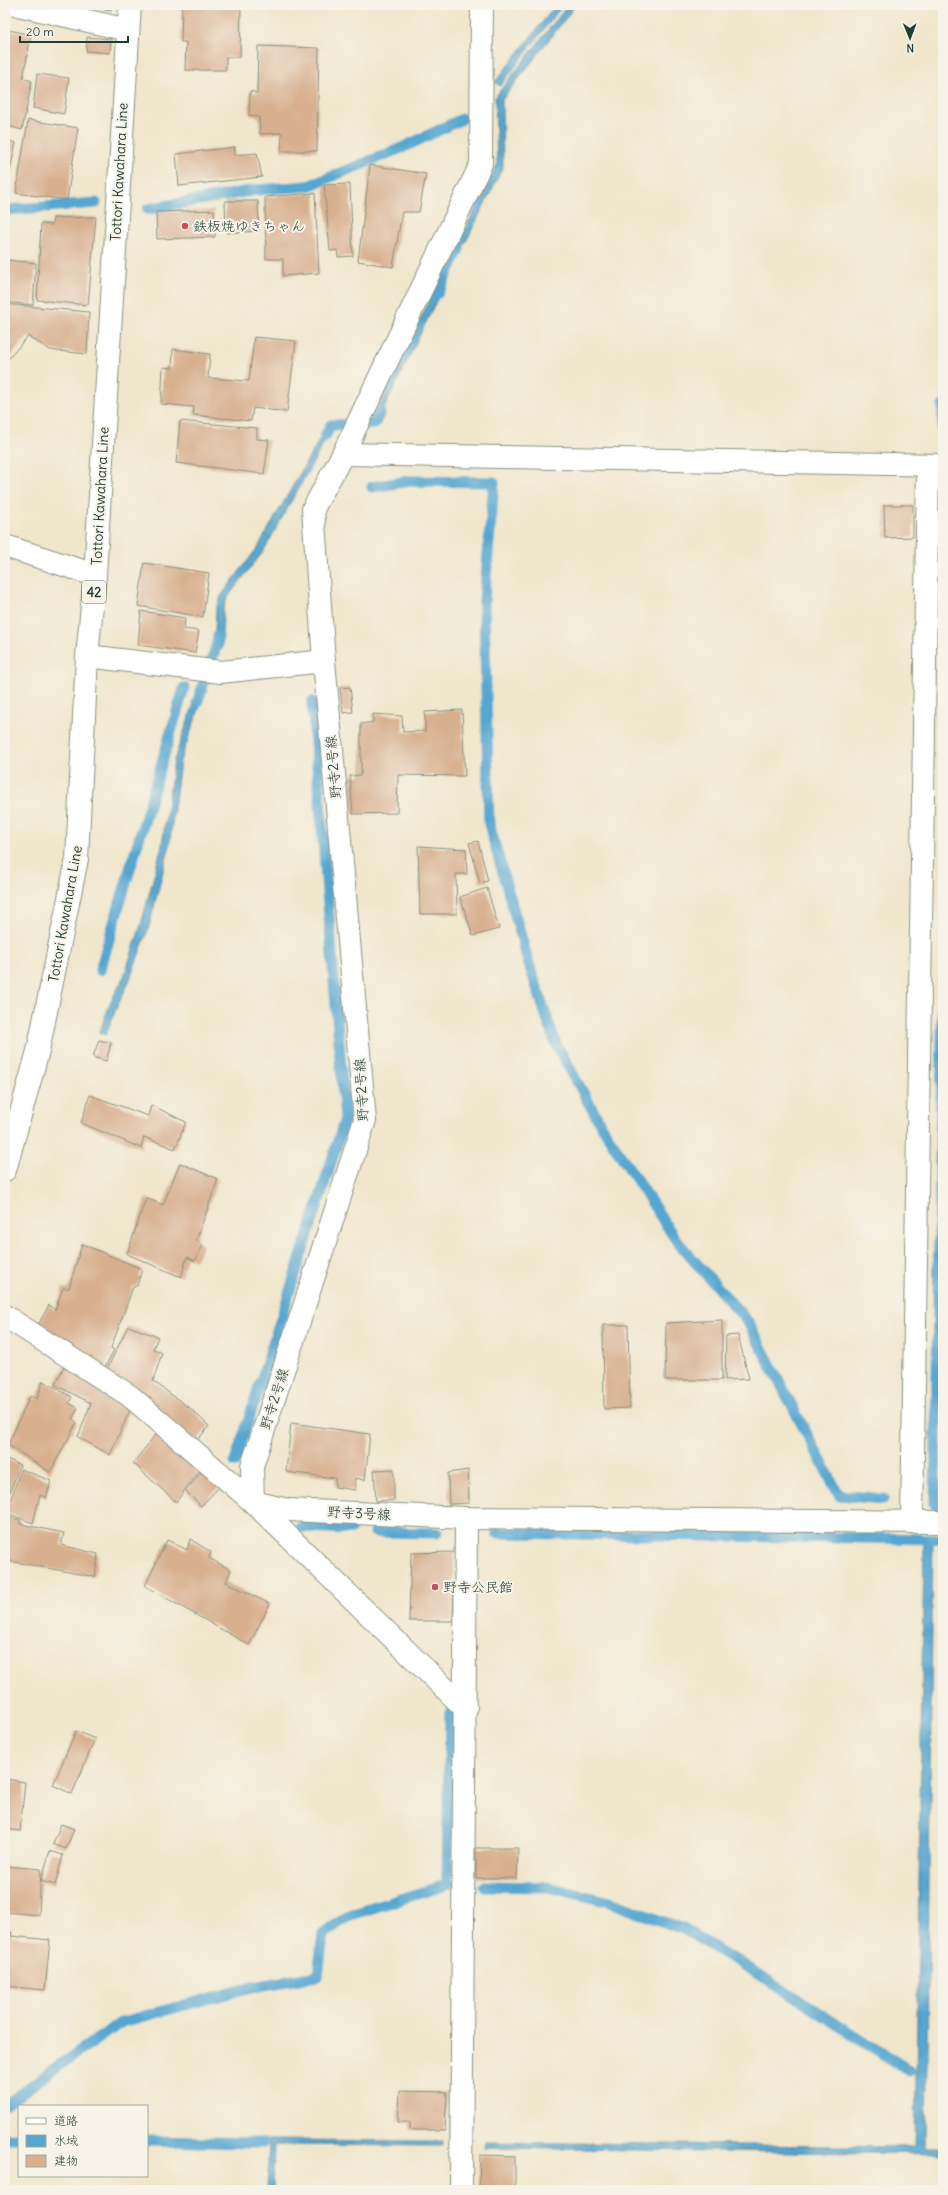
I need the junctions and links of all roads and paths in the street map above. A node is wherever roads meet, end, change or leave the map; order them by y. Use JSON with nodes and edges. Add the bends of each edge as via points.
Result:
{"nodes":[{"id":1,"x":18,"y":5,"type":"edge"},
{"id":2,"x":130,"y":5,"type":"edge"},
{"id":3,"x":482,"y":5,"type":"edge"},
{"id":4,"x":128,"y":30,"type":"junction"},
{"id":5,"x":343,"y":454,"type":"junction"},
{"id":6,"x":935,"y":465,"type":"edge"},
{"id":7,"x":5,"y":546,"type":"edge"},
{"id":8,"x":95,"y":576,"type":"junction"},
{"id":9,"x":87,"y":656,"type":"junction"},
{"id":10,"x":324,"y":661,"type":"junction"},
{"id":11,"x":5,"y":1170,"type":"edge"},
{"id":12,"x":5,"y":1316,"type":"edge"},
{"id":13,"x":253,"y":1502,"type":"junction"},
{"id":14,"x":466,"y":1518,"type":"junction"},
{"id":15,"x":912,"y":1522,"type":"junction"},
{"id":16,"x":943,"y":1522,"type":"edge"},
{"id":17,"x":466,"y":1709,"type":"junction"},
{"id":18,"x":461,"y":2190,"type":"edge"}],
"edges":[{"from":1,"to":4,"type":"street"},
{"from":2,"to":4,"type":"street","name":"Tottori Kawahara Line","number":"42"},
{"from":3,"to":5,"type":"street","name":"野寺2号線","via":[[481,164]]},
{"from":4,"to":8,"type":"street","name":"Tottori Kawahara Line","number":"42"},
{"from":5,"to":6,"type":"street"},
{"from":5,"to":10,"type":"street","name":"野寺2号線","via":[[313,509]]},
{"from":6,"to":15,"type":"street"},
{"from":7,"to":8,"type":"street"},
{"from":8,"to":9,"type":"street","name":"Tottori Kawahara Line","number":"42"},
{"from":9,"to":10,"type":"street","via":[[221,672]]},
{"from":9,"to":11,"type":"street","name":"Tottori Kawahara Line","number":"42","via":[[77,859],[38,1051]]},
{"from":10,"to":13,"type":"street","name":"野寺2号線","via":[[365,1120],[252,1466]]},
{"from":12,"to":13,"type":"street","via":[[130,1396]]},
{"from":13,"to":14,"type":"street","name":"野寺3号線","via":[[288,1510]]},
{"from":13,"to":17,"type":"street"},
{"from":14,"to":15,"type":"street","name":"野寺3号線"},
{"from":14,"to":17,"type":"street"},
{"from":15,"to":16,"type":"street","name":"野寺3号線"},
{"from":17,"to":18,"type":"street"}]}
